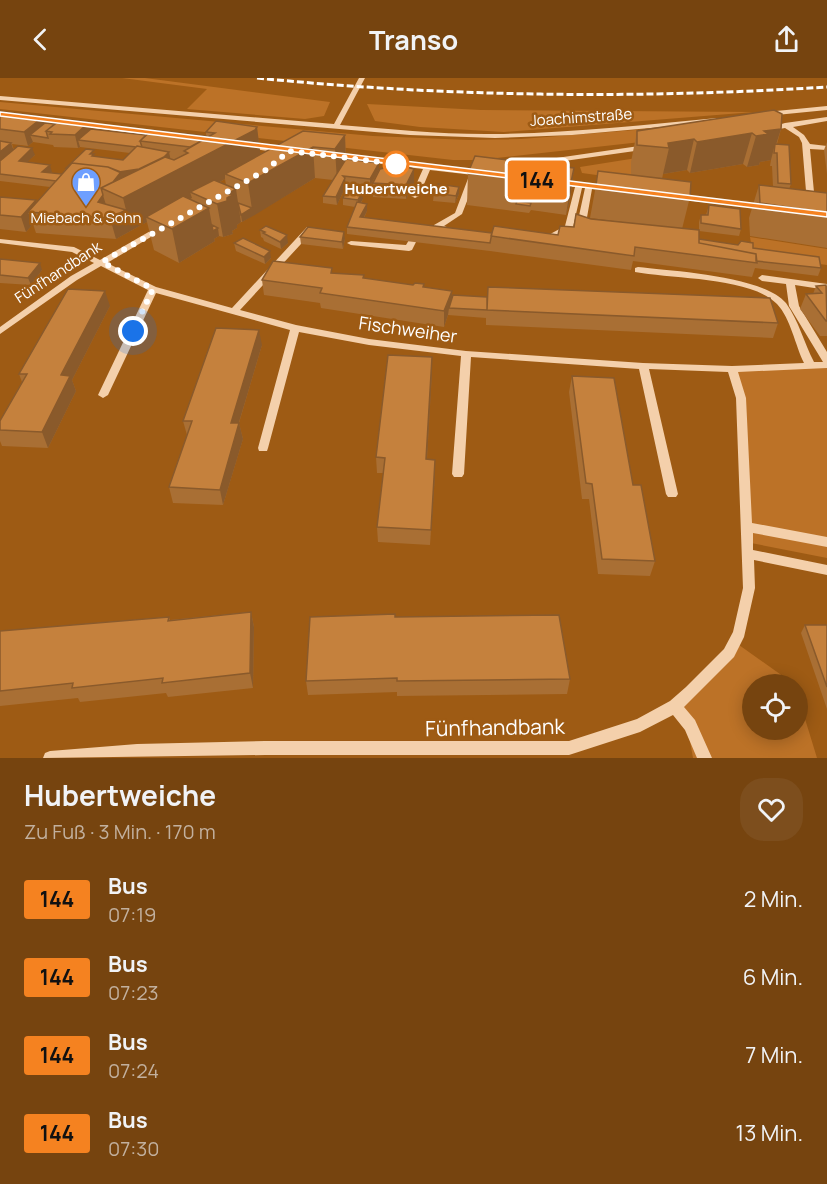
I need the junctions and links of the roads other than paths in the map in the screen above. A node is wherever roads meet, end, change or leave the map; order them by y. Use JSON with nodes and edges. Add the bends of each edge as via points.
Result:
{"nodes":[{"id":1,"x":362,"y":78,"type":"edge"},
{"id":2,"x":0,"y":98,"type":"edge"},
{"id":3,"x":827,"y":108,"type":"edge"},
{"id":4,"x":23,"y":117,"type":"edge"},
{"id":5,"x":722,"y":119,"type":"edge"},
{"id":6,"x":827,"y":119,"type":"edge"},
{"id":7,"x":336,"y":126,"type":"junction"},
{"id":8,"x":788,"y":126,"type":"junction"},
{"id":9,"x":754,"y":131,"type":"edge"},
{"id":10,"x":173,"y":136,"type":"edge"},
{"id":11,"x":243,"y":145,"type":"edge"},
{"id":12,"x":650,"y":146,"type":"edge"},
{"id":13,"x":806,"y":146,"type":"junction"},
{"id":14,"x":827,"y":148,"type":"edge"},
{"id":15,"x":286,"y":155,"type":"edge"},
{"id":16,"x":322,"y":155,"type":"edge"},
{"id":17,"x":427,"y":167,"type":"junction"},
{"id":18,"x":512,"y":167,"type":"edge"},
{"id":19,"x":476,"y":173,"type":"junction"},
{"id":20,"x":489,"y":173,"type":"edge"},
{"id":21,"x":555,"y":182,"type":"edge"},
{"id":22,"x":579,"y":185,"type":"junction"},
{"id":23,"x":589,"y":186,"type":"junction"},
{"id":24,"x":613,"y":189,"type":"edge"},
{"id":25,"x":415,"y":196,"type":"dead end"},
{"id":26,"x":671,"y":196,"type":"edge"},
{"id":27,"x":776,"y":208,"type":"edge"},
{"id":28,"x":812,"y":213,"type":"edge"},
{"id":29,"x":173,"y":222,"type":"edge"},
{"id":30,"x":593,"y":226,"type":"edge"},
{"id":31,"x":319,"y":230,"type":"edge"},
{"id":32,"x":461,"y":230,"type":"edge"},
{"id":33,"x":532,"y":239,"type":"edge"},
{"id":34,"x":0,"y":241,"type":"edge"},
{"id":35,"x":412,"y":242,"type":"edge"},
{"id":36,"x":351,"y":243,"type":"dead end"},
{"id":37,"x":102,"y":262,"type":"junction"},
{"id":38,"x":638,"y":270,"type":"dead end"},
{"id":39,"x":762,"y":278,"type":"dead end"},
{"id":40,"x":790,"y":282,"type":"junction"},
{"id":41,"x":827,"y":287,"type":"edge"},
{"id":42,"x":153,"y":289,"type":"junction"},
{"id":43,"x":233,"y":312,"type":"junction"},
{"id":44,"x":295,"y":328,"type":"junction"},
{"id":45,"x":0,"y":330,"type":"edge"},
{"id":46,"x":466,"y":354,"type":"junction"},
{"id":47,"x":827,"y":360,"type":"edge"},
{"id":48,"x":827,"y":365,"type":"edge"},
{"id":49,"x":643,"y":366,"type":"junction"},
{"id":50,"x":811,"y":366,"type":"junction"},
{"id":51,"x":732,"y":369,"type":"junction"},
{"id":52,"x":103,"y":395,"type":"dead end"},
{"id":53,"x":262,"y":448,"type":"dead end"},
{"id":54,"x":458,"y":474,"type":"dead end"},
{"id":55,"x":672,"y":494,"type":"dead end"},
{"id":56,"x":747,"y":527,"type":"junction"},
{"id":57,"x":827,"y":542,"type":"edge"},
{"id":58,"x":749,"y":554,"type":"junction"},
{"id":59,"x":827,"y":570,"type":"edge"},
{"id":60,"x":675,"y":706,"type":"junction"},
{"id":61,"x":265,"y":753,"type":"edge"},
{"id":62,"x":484,"y":754,"type":"edge"},
{"id":63,"x":50,"y":758,"type":"edge"},
{"id":64,"x":705,"y":758,"type":"edge"}],
"edges":[{"from":1,"to":7,"type":"street"},
{"from":2,"to":7,"type":"street","name":"Joachimstraße"},
{"from":3,"to":8,"type":"street","via":[[755,116]]},
{"from":4,"to":10,"type":"street"},
{"from":5,"to":7,"type":"street","name":"Joachimstraße","via":[[495,136]]},
{"from":6,"to":8,"type":"street"},
{"from":8,"to":9,"type":"street"},
{"from":8,"to":13,"type":"street","via":[[802,136]]},
{"from":11,"to":15,"type":"street"},
{"from":12,"to":18,"type":"street","via":[[561,163]]},
{"from":13,"to":14,"type":"street"},
{"from":13,"to":28,"type":"street"},
{"from":16,"to":17,"type":"street"},
{"from":17,"to":19,"type":"street"},
{"from":17,"to":25,"type":"street"},
{"from":19,"to":20,"type":"street"},
{"from":19,"to":32,"type":"street","via":[[458,214],[434,229]]},
{"from":21,"to":22,"type":"street","via":[[567,179]]},
{"from":22,"to":23,"type":"street"},
{"from":22,"to":33,"type":"street","via":[[569,227],[544,241]]},
{"from":23,"to":24,"type":"street"},
{"from":23,"to":30,"type":"street","via":[[581,225]]},
{"from":26,"to":27,"type":"street"},
{"from":29,"to":37,"type":"street","name":"Fünfhandbank"},
{"from":31,"to":43,"type":"street","via":[[308,229]]},
{"from":34,"to":37,"type":"street","name":"Fischweiher","via":[[65,248]]},
{"from":35,"to":36,"type":"street","via":[[409,248]]},
{"from":37,"to":42,"type":"street","name":"Fischweiher"},
{"from":37,"to":45,"type":"street","name":"Fünfhandbank"},
{"from":38,"to":50,"type":"street","via":[[748,285],[767,292],[782,303]]},
{"from":39,"to":40,"type":"street"},
{"from":40,"to":41,"type":"street"},
{"from":40,"to":47,"type":"street","via":[[794,306]]},
{"from":42,"to":43,"type":"street","name":"Fischweiher"},
{"from":42,"to":52,"type":"street"},
{"from":43,"to":44,"type":"street","name":"Fischweiher"},
{"from":44,"to":46,"type":"street","name":"Fischweiher"},
{"from":44,"to":53,"type":"street"},
{"from":46,"to":49,"type":"street","name":"Fischweiher"},
{"from":46,"to":54,"type":"street"},
{"from":48,"to":50,"type":"street","name":"Fischweiher"},
{"from":49,"to":51,"type":"street","name":"Fischweiher"},
{"from":49,"to":55,"type":"street"},
{"from":50,"to":51,"type":"street","name":"Fischweiher"},
{"from":51,"to":56,"type":"street","name":"Fünfhandbank","via":[[741,398]]},
{"from":56,"to":57,"type":"street"},
{"from":56,"to":58,"type":"street","name":"Fünfhandbank"},
{"from":58,"to":59,"type":"street"},
{"from":58,"to":60,"type":"street","name":"Fünfhandbank","via":[[749,588],[740,633],[715,669]]},
{"from":60,"to":62,"type":"street","name":"Fünfhandbank","via":[[640,725],[569,748]]},
{"from":60,"to":64,"type":"street","via":[[690,724]]},
{"from":61,"to":62,"type":"street","name":"Fünfhandbank"},
{"from":61,"to":63,"type":"street","name":"Fünfhandbank","via":[[137,751]]}]}
